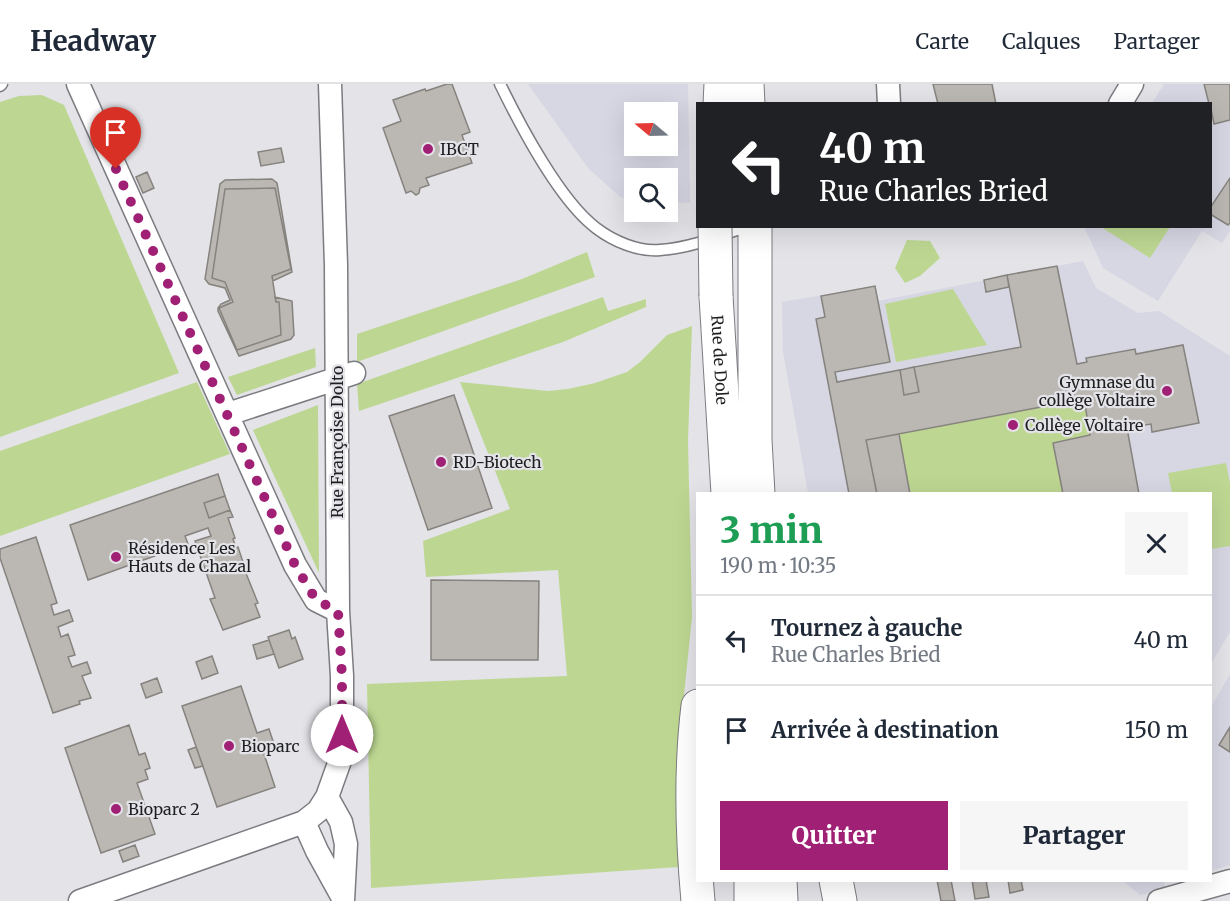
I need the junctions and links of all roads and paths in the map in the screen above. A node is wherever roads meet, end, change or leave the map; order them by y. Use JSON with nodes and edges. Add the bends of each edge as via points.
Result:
{"nodes":[{"id":1,"x":78,"y":84,"type":"edge"},
{"id":2,"x":330,"y":84,"type":"edge"},
{"id":3,"x":500,"y":84,"type":"edge"},
{"id":4,"x":721,"y":84,"type":"edge"},
{"id":5,"x":747,"y":84,"type":"edge"},
{"id":6,"x":888,"y":84,"type":"edge"},
{"id":7,"x":1132,"y":84,"type":"edge"},
{"id":8,"x":720,"y":102,"type":"edge"},
{"id":9,"x":748,"y":102,"type":"edge"},
{"id":10,"x":889,"y":102,"type":"edge"},
{"id":11,"x":1121,"y":102,"type":"edge"},
{"id":12,"x":714,"y":228,"type":"edge"},
{"id":13,"x":742,"y":228,"type":"edge"},
{"id":14,"x":755,"y":228,"type":"edge"},
{"id":15,"x":345,"y":376,"type":"junction"},
{"id":16,"x":228,"y":414,"type":"junction"},
{"id":17,"x":754,"y":440,"type":"junction"},
{"id":18,"x":728,"y":492,"type":"edge"},
{"id":19,"x":758,"y":492,"type":"edge"},
{"id":20,"x":767,"y":492,"type":"edge"},
{"id":21,"x":338,"y":611,"type":"junction"},
{"id":22,"x":696,"y":732,"type":"edge"},
{"id":23,"x":327,"y":797,"type":"junction"},
{"id":24,"x":304,"y":822,"type":"junction"},
{"id":25,"x":696,"y":866,"type":"edge"},
{"id":26,"x":1230,"y":881,"type":"edge"},
{"id":27,"x":697,"y":882,"type":"edge"},
{"id":28,"x":751,"y":882,"type":"edge"},
{"id":29,"x":780,"y":882,"type":"edge"},
{"id":30,"x":836,"y":882,"type":"edge"},
{"id":31,"x":343,"y":900,"type":"edge"},
{"id":32,"x":80,"y":901,"type":"edge"},
{"id":33,"x":698,"y":901,"type":"edge"},
{"id":34,"x":751,"y":901,"type":"edge"},
{"id":35,"x":781,"y":901,"type":"edge"},
{"id":36,"x":840,"y":901,"type":"edge"},
{"id":37,"x":1159,"y":901,"type":"edge"}],
"edges":[{"from":1,"to":16,"type":"street"},
{"from":2,"to":15,"type":"street","name":"Rue Françoise Dolto","via":[[336,265]]},
{"from":3,"to":13,"type":"lane","via":[[565,196],[596,228],[627,246],[658,251],[690,246]]},
{"from":4,"to":8,"type":"main road"},
{"from":5,"to":9,"type":"main road"},
{"from":6,"to":10,"type":"street"},
{"from":7,"to":11,"type":"street"},
{"from":12,"to":18,"type":"main road","name":"Rue de Dole","bridge":true},
{"from":14,"to":17,"type":"main road","name":"Rue de Dole"},
{"from":15,"to":16,"type":"street"},
{"from":15,"to":21,"type":"street","name":"Rue Françoise Dolto"},
{"from":16,"to":21,"type":"street","via":[[295,565],[316,600]]},
{"from":17,"to":19,"type":"main road","name":"Rue de Dole"},
{"from":17,"to":20,"type":"main road"},
{"from":21,"to":23,"type":"street","name":"Rue Françoise Dolto","via":[[342,755]]},
{"from":22,"to":25,"type":"main road"},
{"from":23,"to":24,"type":"street","name":"Rue Françoise Dolto"},
{"from":23,"to":31,"type":"street","via":[[341,822],[346,844]]},
{"from":24,"to":31,"type":"street"},
{"from":24,"to":32,"type":"street"},
{"from":26,"to":37,"type":"street"},
{"from":27,"to":33,"type":"main road"},
{"from":28,"to":34,"type":"main road"},
{"from":29,"to":35,"type":"main road"},
{"from":30,"to":36,"type":"main road"}]}
